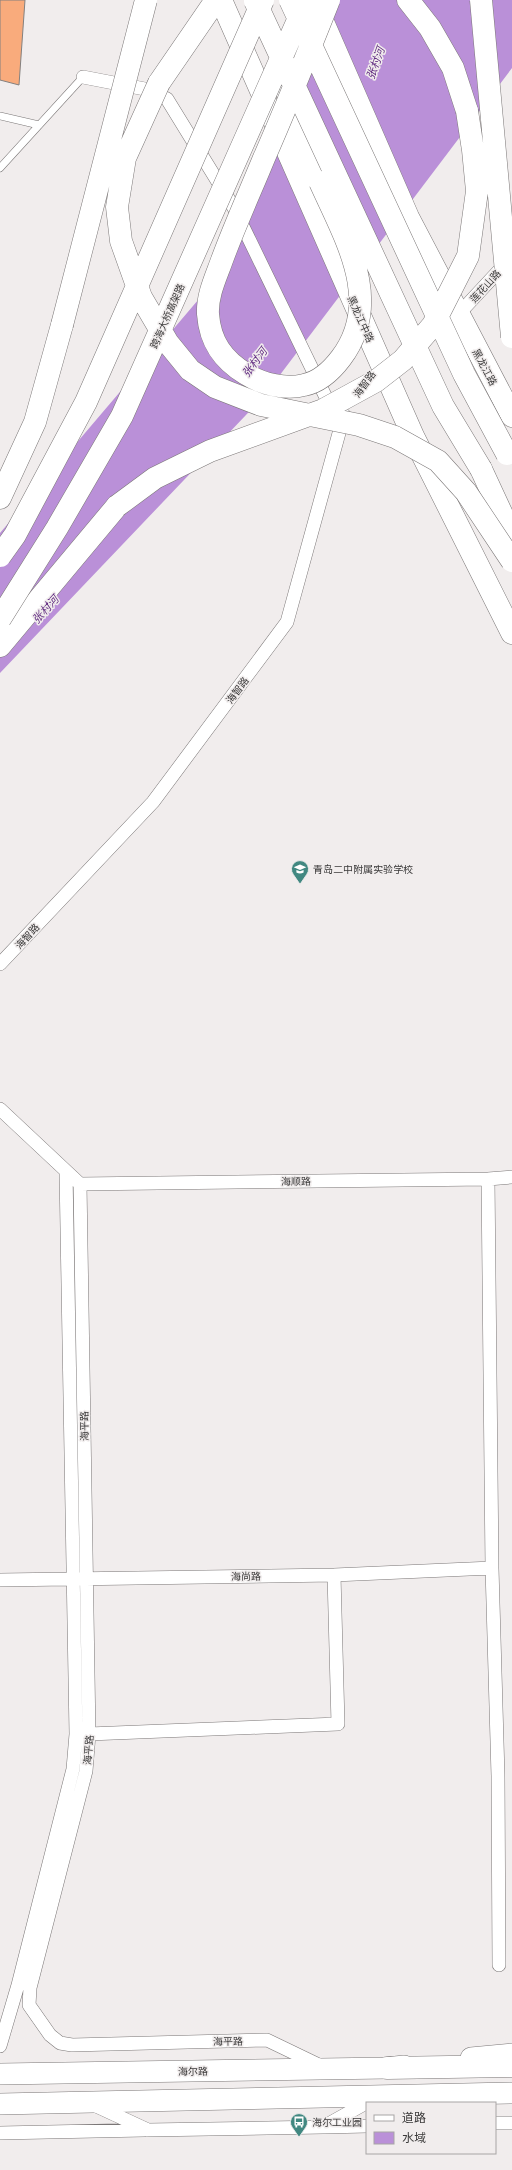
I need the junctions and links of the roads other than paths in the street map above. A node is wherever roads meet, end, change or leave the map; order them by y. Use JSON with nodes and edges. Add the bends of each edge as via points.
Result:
{"nodes":[{"id":1,"x":146,"y":0,"type":"edge"},
{"id":2,"x":216,"y":0,"type":"edge"},
{"id":3,"x":221,"y":0,"type":"edge"},
{"id":4,"x":254,"y":0,"type":"edge"},
{"id":5,"x":263,"y":0,"type":"edge"},
{"id":6,"x":290,"y":0,"type":"edge"},
{"id":7,"x":308,"y":0,"type":"edge"},
{"id":8,"x":313,"y":0,"type":"edge"},
{"id":9,"x":329,"y":0,"type":"edge"},
{"id":10,"x":408,"y":0,"type":"edge"},
{"id":11,"x":481,"y":0,"type":"edge"},
{"id":12,"x":84,"y":77,"type":"joint"},
{"id":13,"x":0,"y":116,"type":"edge"},
{"id":14,"x":39,"y":125,"type":"junction"},
{"id":15,"x":0,"y":168,"type":"edge"},
{"id":16,"x":512,"y":256,"type":"edge"},
{"id":17,"x":458,"y":317,"type":"junction"},
{"id":18,"x":512,"y":337,"type":"edge"},
{"id":19,"x":380,"y":362,"type":"junction"},
{"id":20,"x":512,"y":416,"type":"edge"},
{"id":21,"x":340,"y":427,"type":"junction"},
{"id":22,"x":512,"y":466,"type":"edge"},
{"id":23,"x":0,"y":498,"type":"edge"},
{"id":24,"x":512,"y":536,"type":"edge"},
{"id":25,"x":0,"y":556,"type":"edge"},
{"id":26,"x":512,"y":561,"type":"edge"},
{"id":27,"x":0,"y":619,"type":"edge"},
{"id":28,"x":512,"y":632,"type":"edge"},
{"id":29,"x":0,"y":646,"type":"edge"},
{"id":30,"x":0,"y":964,"type":"edge"},
{"id":31,"x":0,"y":1109,"type":"edge"},
{"id":32,"x":66,"y":1172,"type":"junction"},
{"id":33,"x":512,"y":1177,"type":"edge"},
{"id":34,"x":488,"y":1179,"type":"junction"},
{"id":35,"x":80,"y":1184,"type":"junction"},
{"id":36,"x":492,"y":1568,"type":"junction"},
{"id":37,"x":334,"y":1575,"type":"junction"},
{"id":38,"x":73,"y":1579,"type":"junction"},
{"id":39,"x":87,"y":1579,"type":"junction"},
{"id":40,"x":0,"y":1580,"type":"edge"},
{"id":41,"x":89,"y":1734,"type":"junction"},
{"id":42,"x":499,"y":1965,"type":"dead end"},
{"id":43,"x":0,"y":2046,"type":"edge"},
{"id":44,"x":512,"y":2054,"type":"edge"},
{"id":45,"x":512,"y":2066,"type":"edge"},
{"id":46,"x":387,"y":2068,"type":"junction"},
{"id":47,"x":327,"y":2069,"type":"junction"},
{"id":48,"x":0,"y":2074,"type":"edge"},
{"id":49,"x":512,"y":2093,"type":"edge"},
{"id":50,"x":381,"y":2094,"type":"junction"},
{"id":51,"x":86,"y":2102,"type":"junction"},
{"id":52,"x":367,"y":2102,"type":"edge"},
{"id":53,"x":366,"y":2103,"type":"edge"},
{"id":54,"x":0,"y":2104,"type":"edge"},
{"id":55,"x":496,"y":2123,"type":"edge"},
{"id":56,"x":512,"y":2123,"type":"edge"},
{"id":57,"x":366,"y":2126,"type":"edge"},
{"id":58,"x":323,"y":2127,"type":"junction"},
{"id":59,"x":148,"y":2130,"type":"junction"},
{"id":60,"x":0,"y":2133,"type":"edge"}],
"edges":[{"from":1,"to":23,"type":"highway","bridge":true,"via":[[35,422]]},
{"from":2,"to":26,"type":"highway","bridge":true,"via":[[159,83],[125,158],[117,207],[121,241],[141,297],[168,343],[190,370],[215,387],[261,405],[366,427],[396,437],[438,461],[466,492]]},
{"from":3,"to":19,"type":"highway","name":"黑龙江中路","bridge":true},
{"from":4,"to":9,"type":"highway","bridge":true,"via":[[256,7],[275,58],[288,95],[291,102],[299,124],[301,131],[320,182],[355,259],[361,299],[355,332],[338,362],[324,376],[304,385],[283,386],[250,377],[224,358],[210,330],[208,312],[211,290],[236,222],[289,101],[292,94],[295,87]]},
{"from":4,"to":24,"type":"highway","bridge":true,"via":[[442,406],[481,469]]},
{"from":5,"to":25,"type":"highway","bridge":true,"via":[[86,402],[15,535]]},
{"from":6,"to":22,"type":"highway","bridge":true,"via":[[464,374]]},
{"from":7,"to":27,"type":"highway","name":"跨海大桥高架路","bridge":true,"via":[[122,416]]},
{"from":8,"to":17,"type":"highway","via":[[408,217]]},
{"from":10,"to":29,"type":"highway","bridge":true,"via":[[430,28],[453,68],[467,111],[476,184],[468,256],[433,325],[403,360],[376,381],[323,410],[210,451],[155,478],[117,506]]},
{"from":11,"to":18,"type":"highway","bridge":true},
{"from":12,"to":14,"type":"lane"},
{"from":12,"to":21,"type":"street","bridge":true,"via":[[150,90],[166,99],[234,208]]},
{"from":13,"to":14,"type":"lane"},
{"from":14,"to":15,"type":"lane"},
{"from":16,"to":17,"type":"street","name":"莲花山路"},
{"from":17,"to":19,"type":"street","name":"莲花山路"},
{"from":17,"to":20,"type":"highway","name":"黑龙江路"},
{"from":19,"to":21,"type":"street","name":"海智路","via":[[346,410]]},
{"from":19,"to":28,"type":"highway","name":"黑龙江中路","via":[[413,436]]},
{"from":21,"to":30,"type":"street","name":"海智路","via":[[286,622],[153,802]]},
{"from":31,"to":32,"type":"street"},
{"from":32,"to":35,"type":"street"},
{"from":32,"to":38,"type":"street","name":"海平路"},
{"from":33,"to":34,"type":"street","name":"海顺路"},
{"from":34,"to":35,"type":"street","name":"海顺路"},
{"from":34,"to":36,"type":"street"},
{"from":35,"to":39,"type":"street","name":"海平路"},
{"from":36,"to":37,"type":"street","name":"海尚路"},
{"from":36,"to":42,"type":"street","via":[[498,1776]]},
{"from":37,"to":39,"type":"street","name":"海尚路"},
{"from":37,"to":41,"type":"street","via":[[338,1724]]},
{"from":38,"to":39,"type":"street","name":"海尚路"},
{"from":38,"to":40,"type":"street","name":"海尚路"},
{"from":38,"to":43,"type":"street","name":"海平路","via":[[76,1734],[73,1768]]},
{"from":39,"to":41,"type":"street","name":"海平路"},
{"from":41,"to":47,"type":"street","name":"海平路","via":[[86,1770],[30,1988],[30,2005],[50,2036],[60,2043],[72,2045],[267,2040]]},
{"from":44,"to":46,"type":"main road","name":"海尔路"},
{"from":45,"to":46,"type":"highway"},
{"from":46,"to":47,"type":"main road","name":"海尔路"},
{"from":47,"to":48,"type":"main road","name":"海尔路"},
{"from":49,"to":50,"type":"main road"},
{"from":50,"to":51,"type":"main road"},
{"from":50,"to":52,"type":"street"},
{"from":51,"to":54,"type":"main road"},
{"from":51,"to":59,"type":"street"},
{"from":53,"to":58,"type":"street"},
{"from":55,"to":56,"type":"street"},
{"from":57,"to":58,"type":"street"},
{"from":58,"to":59,"type":"street"},
{"from":59,"to":60,"type":"street"}]}
